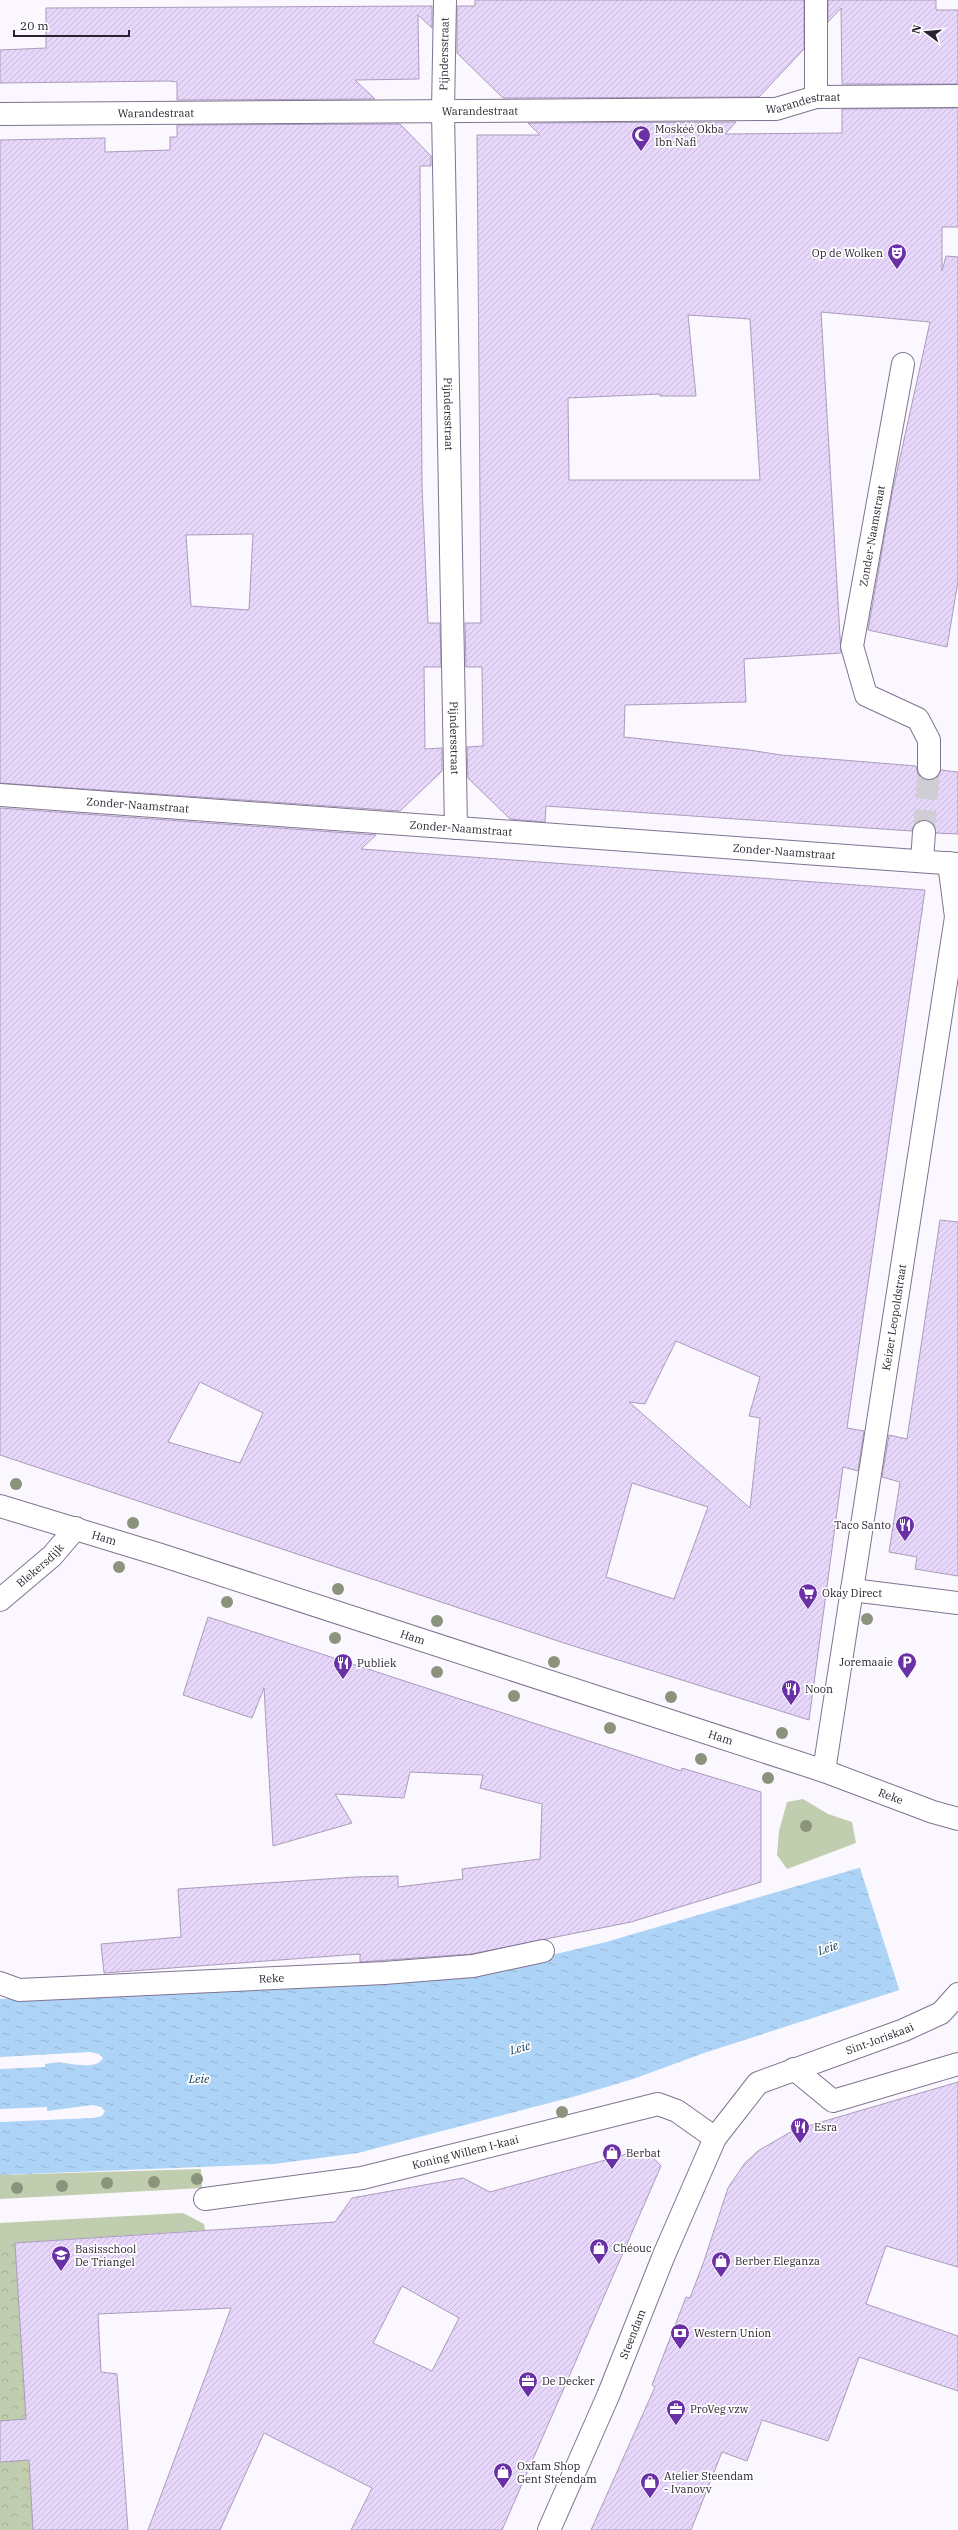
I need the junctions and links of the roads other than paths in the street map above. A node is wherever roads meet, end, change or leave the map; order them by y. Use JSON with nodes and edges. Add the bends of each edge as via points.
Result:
{"nodes":[{"id":1,"x":445,"y":0,"type":"edge"},
{"id":2,"x":816,"y":0,"type":"edge"},
{"id":3,"x":958,"y":96,"type":"edge"},
{"id":4,"x":816,"y":97,"type":"junction"},
{"id":5,"x":443,"y":111,"type":"junction"},
{"id":6,"x":0,"y":114,"type":"edge"},
{"id":7,"x":903,"y":364,"type":"dead end"},
{"id":8,"x":929,"y":768,"type":"tunnel mouth"},
{"id":9,"x":0,"y":795,"type":"edge"},
{"id":10,"x":456,"y":828,"type":"junction"},
{"id":11,"x":924,"y":832,"type":"tunnel mouth"},
{"id":12,"x":922,"y":861,"type":"junction"},
{"id":13,"x":953,"y":863,"type":"edge"},
{"id":14,"x":0,"y":1506,"type":"edge"},
{"id":15,"x":76,"y":1528,"type":"junction"},
{"id":16,"x":852,"y":1590,"type":"junction"},
{"id":17,"x":0,"y":1600,"type":"edge"},
{"id":18,"x":958,"y":1603,"type":"edge"},
{"id":19,"x":824,"y":1771,"type":"junction"},
{"id":20,"x":958,"y":1819,"type":"edge"},
{"id":21,"x":543,"y":1951,"type":"dead end"},
{"id":22,"x":0,"y":1982,"type":"edge"},
{"id":23,"x":958,"y":1994,"type":"edge"},
{"id":24,"x":958,"y":2064,"type":"edge"},
{"id":25,"x":794,"y":2069,"type":"junction"},
{"id":26,"x":715,"y":2138,"type":"junction"},
{"id":27,"x":205,"y":2199,"type":"dead end"},
{"id":28,"x":549,"y":2530,"type":"edge"}],
"edges":[{"from":1,"to":5,"type":"street","name":"Pijndersstraat"},
{"from":2,"to":4,"type":"street"},
{"from":3,"to":4,"type":"street","name":"Warandestraat"},
{"from":4,"to":5,"type":"street","name":"Warandestraat","via":[[776,109]]},
{"from":5,"to":6,"type":"street","name":"Warandestraat"},
{"from":5,"to":10,"type":"street","name":"Pijndersstraat"},
{"from":7,"to":8,"type":"street","name":"Zonder-Naamstraat","via":[[852,646],[866,695],[918,719],[929,740]]},
{"from":9,"to":10,"type":"street","name":"Zonder-Naamstraat"},
{"from":10,"to":12,"type":"street","name":"Zonder-Naamstraat"},
{"from":11,"to":12,"type":"street"},
{"from":12,"to":13,"type":"street","name":"Zonder-Naamstraat"},
{"from":13,"to":16,"type":"street","name":"Keizer Leopoldstraat","via":[[956,917]]},
{"from":14,"to":15,"type":"street","name":"Ham"},
{"from":15,"to":17,"type":"street","name":"Blekersdijk","via":[[52,1556]]},
{"from":15,"to":19,"type":"street","name":"Ham"},
{"from":16,"to":18,"type":"street"},
{"from":16,"to":19,"type":"street","name":"Keizer Leopoldstraat"},
{"from":19,"to":20,"type":"street","name":"Reke"},
{"from":21,"to":22,"type":"street","name":"Reke","via":[[472,1966],[384,1973],[19,1990]]},
{"from":23,"to":25,"type":"street","name":"Sint-Joriskaai","via":[[940,2013],[904,2030]]},
{"from":24,"to":25,"type":"street","via":[[833,2101]]},
{"from":25,"to":26,"type":"street","name":"Sint-Joriskaai","via":[[758,2083]]},
{"from":26,"to":27,"type":"street","name":"Koning Willem I-kaai","via":[[677,2110],[658,2104],[362,2178]]},
{"from":26,"to":28,"type":"street","name":"Steendam","via":[[664,2255],[608,2396]]}]}
